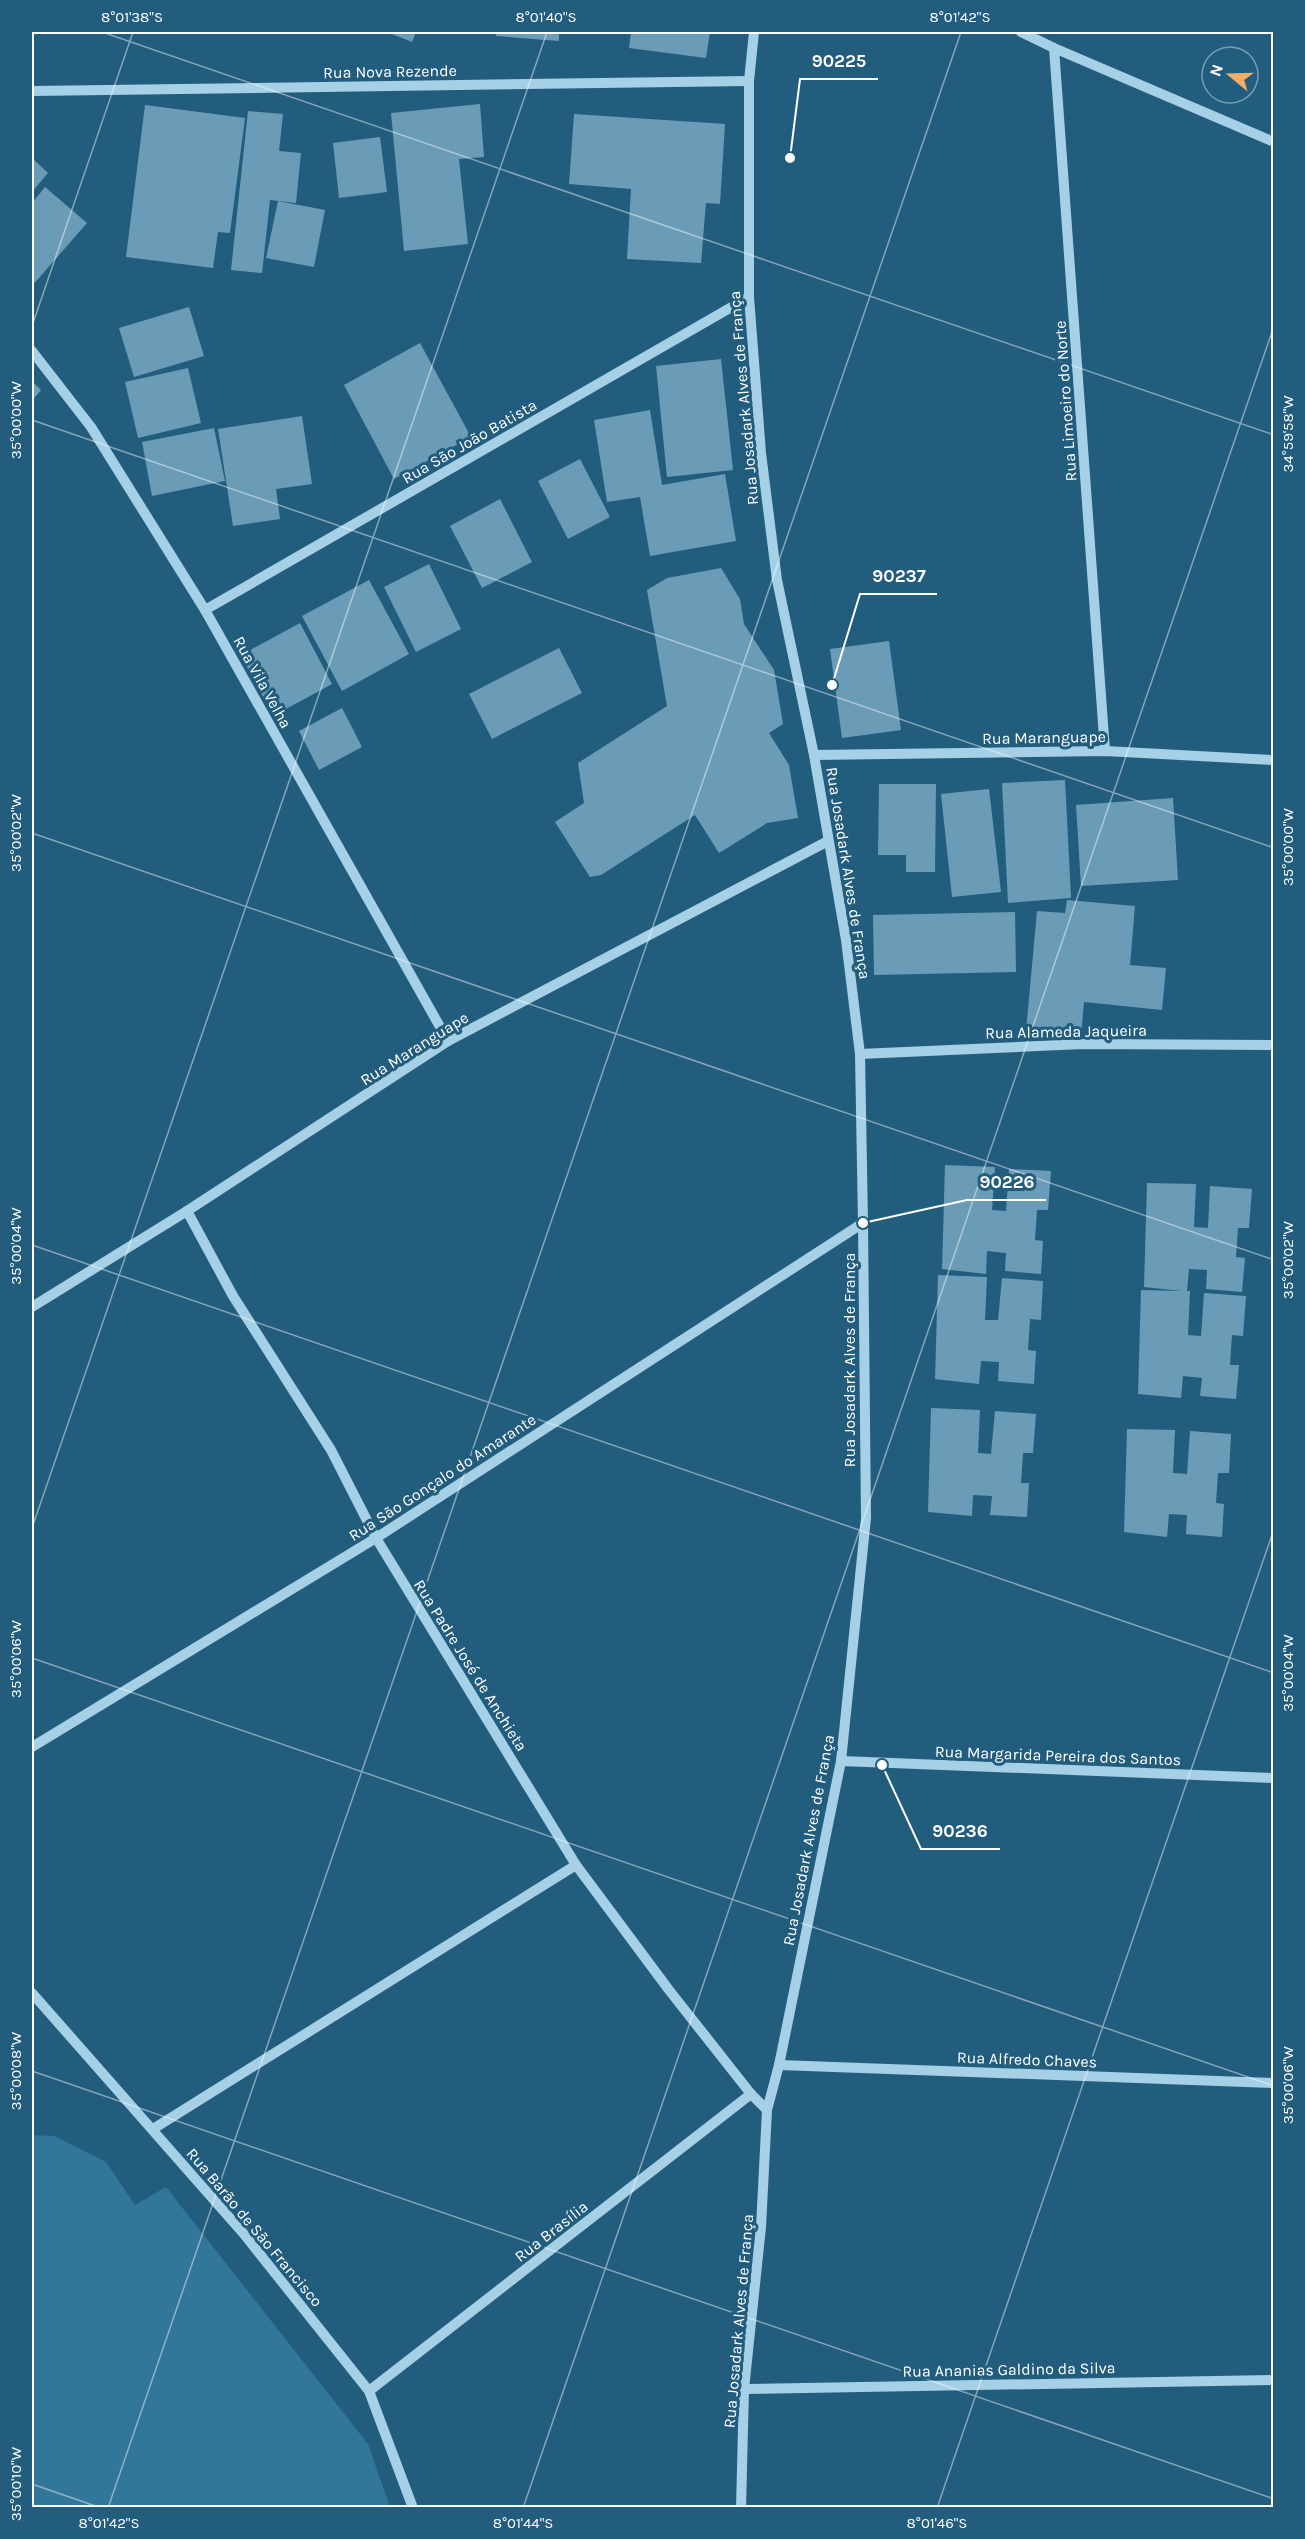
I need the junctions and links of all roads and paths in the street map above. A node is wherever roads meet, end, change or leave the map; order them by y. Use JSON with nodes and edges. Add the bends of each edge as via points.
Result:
{"nodes":[{"id":1,"x":754,"y":32,"type":"edge"},
{"id":2,"x":1021,"y":32,"type":"edge"},
{"id":3,"x":1054,"y":48,"type":"junction"},
{"id":4,"x":749,"y":81,"type":"junction"},
{"id":5,"x":32,"y":91,"type":"edge"},
{"id":6,"x":1274,"y":142,"type":"edge"},
{"id":7,"x":749,"y":297,"type":"junction"},
{"id":8,"x":32,"y":351,"type":"edge"},
{"id":9,"x":205,"y":610,"type":"junction"},
{"id":10,"x":1105,"y":751,"type":"junction"},
{"id":11,"x":814,"y":755,"type":"junction"},
{"id":12,"x":1274,"y":760,"type":"edge"},
{"id":13,"x":828,"y":841,"type":"junction"},
{"id":14,"x":448,"y":1041,"type":"junction"},
{"id":15,"x":1274,"y":1045,"type":"edge"},
{"id":16,"x":860,"y":1054,"type":"junction"},
{"id":17,"x":187,"y":1210,"type":"junction"},
{"id":18,"x":863,"y":1222,"type":"junction"},
{"id":19,"x":32,"y":1307,"type":"edge"},
{"id":20,"x":375,"y":1538,"type":"junction"},
{"id":21,"x":32,"y":1747,"type":"edge"},
{"id":22,"x":841,"y":1761,"type":"junction"},
{"id":23,"x":1274,"y":1778,"type":"edge"},
{"id":24,"x":576,"y":1864,"type":"junction"},
{"id":25,"x":32,"y":1993,"type":"edge"},
{"id":26,"x":779,"y":2065,"type":"junction"},
{"id":27,"x":1274,"y":2083,"type":"edge"},
{"id":28,"x":751,"y":2094,"type":"junction"},
{"id":29,"x":767,"y":2110,"type":"junction"},
{"id":30,"x":153,"y":2129,"type":"junction"},
{"id":31,"x":1274,"y":2380,"type":"edge"},
{"id":32,"x":744,"y":2389,"type":"junction"},
{"id":33,"x":369,"y":2391,"type":"junction"},
{"id":34,"x":413,"y":2508,"type":"edge"},
{"id":35,"x":741,"y":2508,"type":"edge"}],
"edges":[{"from":1,"to":4,"type":"street","name":"Rua Josadark Alves de França"},
{"from":2,"to":3,"type":"street"},
{"from":3,"to":6,"type":"street"},
{"from":3,"to":10,"type":"street","name":"Rua Limoeiro do Norte"},
{"from":4,"to":5,"type":"street","name":"Rua Nova Rezende"},
{"from":4,"to":7,"type":"street","name":"Rua Josadark Alves de França"},
{"from":7,"to":9,"type":"street","name":"Rua São João Batista"},
{"from":7,"to":11,"type":"street","name":"Rua Josadark Alves de França","via":[[761,453],[777,580]]},
{"from":8,"to":9,"type":"street","name":"Rua Vila Velha","via":[[91,427]]},
{"from":9,"to":14,"type":"street","name":"Rua Vila Velha"},
{"from":10,"to":11,"type":"street","name":"Rua Maranguape"},
{"from":10,"to":12,"type":"street","name":"Rua Maranguape"},
{"from":11,"to":13,"type":"street","name":"Rua Josadark Alves de França"},
{"from":13,"to":14,"type":"street","name":"Rua Maranguape"},
{"from":13,"to":16,"type":"street","name":"Rua Josadark Alves de França","via":[[846,940]]},
{"from":14,"to":17,"type":"street","name":"Rua Maranguape"},
{"from":15,"to":16,"type":"street","name":"Rua Alameda Jaqueira","via":[[1083,1044]]},
{"from":16,"to":18,"type":"street","name":"Rua Josadark Alves de França"},
{"from":17,"to":19,"type":"street","name":"Rua Maranguape"},
{"from":17,"to":20,"type":"street","name":"Rua Padre José de Anchieta","via":[[233,1296],[331,1450]]},
{"from":18,"to":20,"type":"street","name":"Rua São Gonçalo do Amarante"},
{"from":18,"to":22,"type":"street","name":"Rua Josadark Alves de França","via":[[866,1518]]},
{"from":20,"to":21,"type":"street","name":"Rua São Gonçalo do Amarante"},
{"from":20,"to":24,"type":"street","name":"Rua Padre José de Anchieta"},
{"from":22,"to":23,"type":"street","name":"Rua Margarida Pereira dos Santos"},
{"from":22,"to":26,"type":"street","name":"Rua Josadark Alves de França"},
{"from":24,"to":28,"type":"street","name":"Rua Padre José de Anchieta"},
{"from":24,"to":30,"type":"street"},
{"from":25,"to":30,"type":"street","name":"Rua Barão de São Francisco"},
{"from":26,"to":27,"type":"street","name":"Rua Alfredo Chaves"},
{"from":26,"to":29,"type":"street","name":"Rua Josadark Alves de França"},
{"from":28,"to":29,"type":"street","name":"Rua Padre José de Anchieta"},
{"from":28,"to":33,"type":"street","name":"Rua Brasília"},
{"from":29,"to":32,"type":"street","name":"Rua Josadark Alves de França","via":[[761,2227]]},
{"from":30,"to":33,"type":"street","name":"Rua Barão de São Francisco","via":[[243,2233]]},
{"from":31,"to":32,"type":"street","name":"Rua Ananias Galdino da Silva"},
{"from":32,"to":35,"type":"street","name":"Rua Josadark Alves de França"},
{"from":33,"to":34,"type":"street","name":"Rua Barão de São Francisco"}]}
